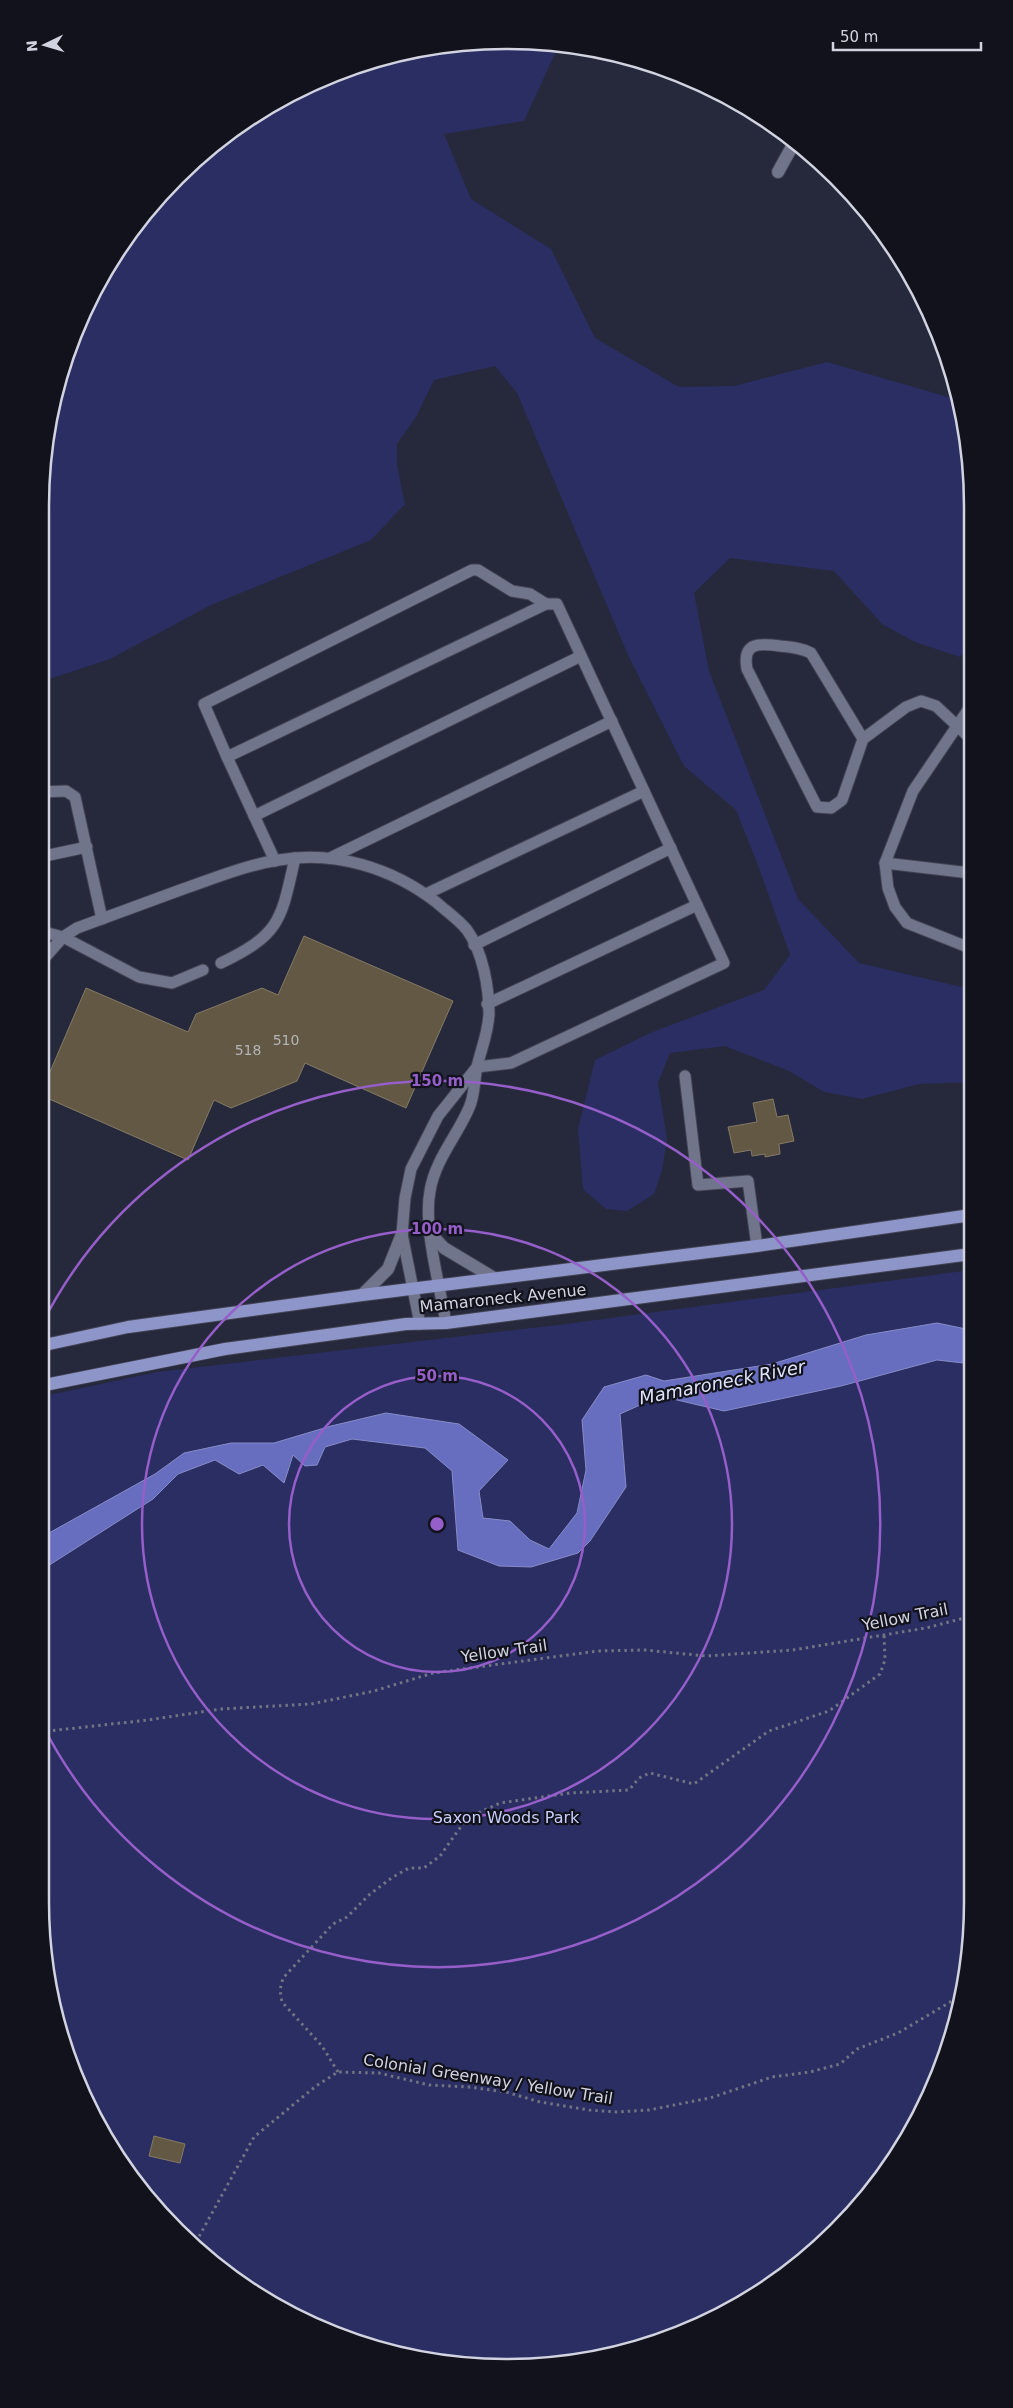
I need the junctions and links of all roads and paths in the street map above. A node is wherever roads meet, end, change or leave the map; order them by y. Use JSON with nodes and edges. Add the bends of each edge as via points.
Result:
{"nodes":[{"id":1,"x":791,"y":148,"type":"edge"},
{"id":2,"x":778,"y":172,"type":"dead end"},
{"id":3,"x":546,"y":604,"type":"junction"},
{"id":4,"x":582,"y":656,"type":"junction"},
{"id":5,"x":964,"y":715,"type":"edge"},
{"id":6,"x":612,"y":721,"type":"junction"},
{"id":7,"x":956,"y":726,"type":"junction"},
{"id":8,"x":964,"y":733,"type":"edge"},
{"id":9,"x":864,"y":740,"type":"junction"},
{"id":10,"x":227,"y":758,"type":"junction"},
{"id":11,"x":644,"y":791,"type":"junction"},
{"id":12,"x":49,"y":792,"type":"edge"},
{"id":13,"x":254,"y":816,"type":"junction"},
{"id":14,"x":87,"y":847,"type":"junction"},
{"id":15,"x":671,"y":848,"type":"junction"},
{"id":16,"x":49,"y":855,"type":"edge"},
{"id":17,"x":295,"y":858,"type":"junction"},
{"id":18,"x":329,"y":859,"type":"junction"},
{"id":19,"x":275,"y":861,"type":"junction"},
{"id":20,"x":885,"y":863,"type":"junction"},
{"id":21,"x":964,"y":872,"type":"edge"},
{"id":22,"x":426,"y":894,"type":"junction"},
{"id":23,"x":697,"y":905,"type":"junction"},
{"id":24,"x":102,"y":919,"type":"junction"},
{"id":25,"x":49,"y":933,"type":"edge"},
{"id":26,"x":63,"y":937,"type":"junction"},
{"id":27,"x":474,"y":944,"type":"junction"},
{"id":28,"x":964,"y":946,"type":"edge"},
{"id":29,"x":49,"y":953,"type":"edge"},
{"id":30,"x":221,"y":963,"type":"dead end"},
{"id":31,"x":204,"y":970,"type":"dead end"},
{"id":32,"x":487,"y":1004,"type":"junction"},
{"id":33,"x":477,"y":1066,"type":"junction"},
{"id":34,"x":685,"y":1076,"type":"dead end"},
{"id":35,"x":964,"y":1215,"type":"edge"},
{"id":36,"x":402,"y":1234,"type":"junction"},
{"id":37,"x":431,"y":1234,"type":"junction"},
{"id":38,"x":757,"y":1246,"type":"junction"},
{"id":39,"x":964,"y":1255,"type":"edge"},
{"id":40,"x":494,"y":1278,"type":"junction"},
{"id":41,"x":440,"y":1285,"type":"junction"},
{"id":42,"x":414,"y":1288,"type":"junction"},
{"id":43,"x":362,"y":1295,"type":"junction"},
{"id":44,"x":446,"y":1323,"type":"junction"},
{"id":45,"x":420,"y":1324,"type":"junction"},
{"id":46,"x":49,"y":1344,"type":"edge"},
{"id":47,"x":49,"y":1384,"type":"edge"},
{"id":48,"x":964,"y":1618,"type":"edge"},
{"id":49,"x":884,"y":1635,"type":"junction"},
{"id":50,"x":49,"y":1731,"type":"edge"},
{"id":51,"x":953,"y":2000,"type":"edge"},
{"id":52,"x":338,"y":2072,"type":"junction"},
{"id":53,"x":198,"y":2239,"type":"edge"}],
"edges":[{"from":1,"to":2,"type":"main road"},
{"from":3,"to":4,"type":"lane","via":[[557,604]]},
{"from":3,"to":10,"type":"lane"},
{"from":3,"to":10,"type":"lane","via":[[530,594],[512,591],[478,570],[472,570],[204,704]]},
{"from":4,"to":6,"type":"lane"},
{"from":4,"to":13,"type":"lane"},
{"from":5,"to":7,"type":"lane"},
{"from":6,"to":11,"type":"lane"},
{"from":6,"to":18,"type":"lane"},
{"from":7,"to":8,"type":"lane"},
{"from":7,"to":9,"type":"lane","via":[[936,706],[921,701],[906,707]]},
{"from":7,"to":20,"type":"lane","via":[[913,791]]},
{"from":9,"to":9,"type":"lane","via":[[842,800],[831,808],[817,807],[747,669],[745,658],[750,648],[760,643],[811,653]]},
{"from":10,"to":13,"type":"lane"},
{"from":11,"to":15,"type":"lane"},
{"from":11,"to":22,"type":"lane"},
{"from":12,"to":14,"type":"lane","via":[[66,791],[75,798]]},
{"from":13,"to":19,"type":"lane"},
{"from":14,"to":16,"type":"lane"},
{"from":14,"to":24,"type":"lane"},
{"from":15,"to":23,"type":"lane"},
{"from":15,"to":27,"type":"lane"},
{"from":17,"to":18,"type":"lane"},
{"from":17,"to":19,"type":"lane"},
{"from":17,"to":30,"type":"lane","via":[[283,908],[270,932],[250,949]]},
{"from":18,"to":22,"type":"lane","via":[[374,867]]},
{"from":19,"to":24,"type":"lane","via":[[240,869]]},
{"from":20,"to":21,"type":"lane"},
{"from":20,"to":28,"type":"lane","via":[[888,888],[906,923]]},
{"from":22,"to":27,"type":"lane","via":[[467,930]]},
{"from":23,"to":32,"type":"lane"},
{"from":23,"to":33,"type":"lane","via":[[724,963],[511,1063]]},
{"from":24,"to":26,"type":"lane"},
{"from":25,"to":26,"type":"lane"},
{"from":26,"to":29,"type":"lane"},
{"from":26,"to":31,"type":"lane","via":[[138,977],[172,983]]},
{"from":27,"to":32,"type":"lane","via":[[485,979]]},
{"from":32,"to":33,"type":"lane","via":[[486,1043]]},
{"from":33,"to":36,"type":"lane","via":[[438,1116],[411,1169]]},
{"from":33,"to":37,"type":"lane","via":[[470,1107],[434,1173],[429,1193]]},
{"from":34,"to":38,"type":"lane","via":[[698,1185],[748,1181]]},
{"from":35,"to":38,"type":"main road","name":"Mamaroneck Avenue"},
{"from":36,"to":42,"type":"lane"},
{"from":36,"to":43,"type":"main road","via":[[388,1269]]},
{"from":37,"to":40,"type":"main road","via":[[444,1248]]},
{"from":37,"to":41,"type":"lane"},
{"from":38,"to":40,"type":"main road","name":"Mamaroneck Avenue"},
{"from":39,"to":44,"type":"main road","name":"Mamaroneck Avenue"},
{"from":40,"to":41,"type":"main road","name":"Mamaroneck Avenue"},
{"from":41,"to":42,"type":"main road","name":"Mamaroneck Avenue"},
{"from":41,"to":44,"type":"lane"},
{"from":42,"to":43,"type":"main road","name":"Mamaroneck Avenue"},
{"from":42,"to":45,"type":"lane"},
{"from":43,"to":46,"type":"main road","name":"Mamaroneck Avenue","via":[[128,1327]]},
{"from":44,"to":45,"type":"main road","name":"Mamaroneck Avenue"},
{"from":45,"to":47,"type":"main road","name":"Mamaroneck Avenue","via":[[225,1349]]},
{"from":48,"to":49,"type":"path","name":"Yellow Trail"},
{"from":49,"to":50,"type":"path","name":"Yellow Trail","via":[[738,1656],[645,1650],[598,1651],[433,1673],[374,1691],[310,1704],[221,1709]]},
{"from":49,"to":52,"type":"path","via":[[885,1660],[880,1674],[829,1712],[769,1731],[694,1784],[650,1773],[639,1778],[629,1790],[570,1793],[500,1803],[462,1825],[440,1856],[424,1868],[409,1868],[370,1894],[311,1947],[283,1978],[280,1990],[282,2002],[322,2046]]},
{"from":51,"to":52,"type":"path","name":"Colonial Greenway / Yellow Trail","via":[[898,2034],[857,2049],[840,2064],[772,2077],[710,2098],[649,2110],[590,2110],[540,2102],[506,2092],[429,2085],[379,2073]]},
{"from":52,"to":53,"type":"path","name":"Colonial Greenway / Yellow Trail","via":[[254,2137]]}]}
